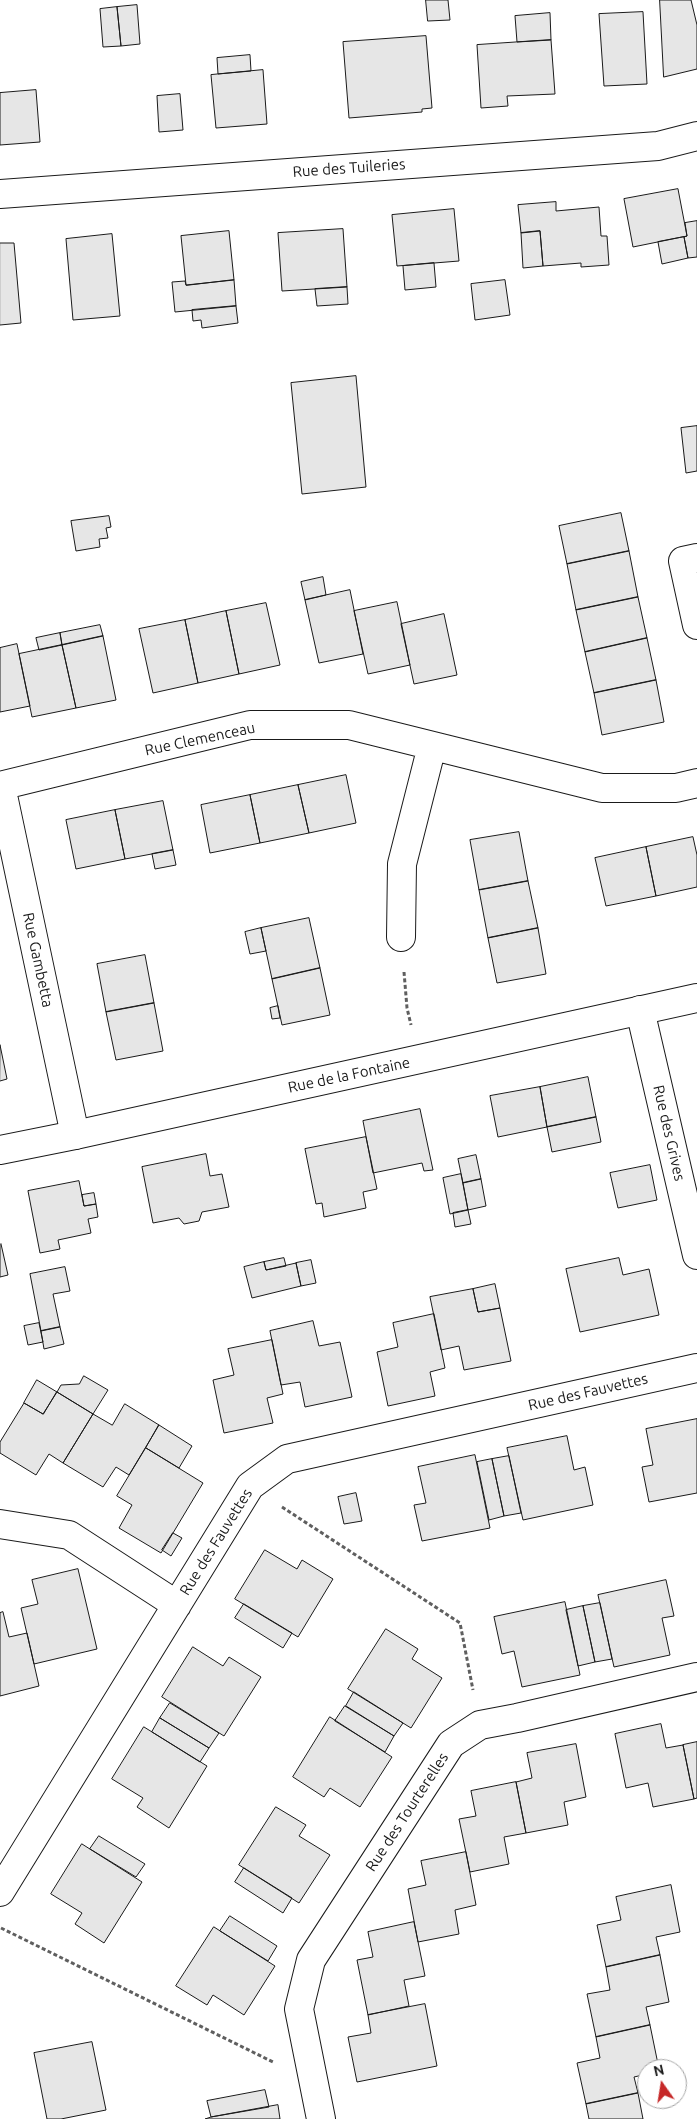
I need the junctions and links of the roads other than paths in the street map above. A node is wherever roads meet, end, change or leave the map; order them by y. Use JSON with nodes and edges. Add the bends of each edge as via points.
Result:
{"nodes":[{"id":1,"x":697,"y":136,"type":"edge"},
{"id":2,"x":0,"y":194,"type":"edge"},
{"id":3,"x":697,"y":558,"type":"edge"},
{"id":4,"x":697,"y":625,"type":"edge"},
{"id":5,"x":432,"y":746,"type":"junction"},
{"id":6,"x":697,"y":783,"type":"edge"},
{"id":7,"x":1,"y":786,"type":"edge"},
{"id":8,"x":401,"y":936,"type":"road end"},
{"id":9,"x":697,"y":998,"type":"edge"},
{"id":10,"x":640,"y":1010,"type":"junction"},
{"id":11,"x":75,"y":1135,"type":"junction"},
{"id":12,"x":0,"y":1150,"type":"edge"},
{"id":13,"x":697,"y":1255,"type":"edge"},
{"id":14,"x":697,"y":1368,"type":"edge"},
{"id":15,"x":0,"y":1524,"type":"edge"},
{"id":16,"x":177,"y":1605,"type":"junction"},
{"id":17,"x":697,"y":1677,"type":"edge"},
{"id":18,"x":0,"y":1892,"type":"edge"},
{"id":19,"x":321,"y":2119,"type":"edge"}],
"edges":[{"from":1,"to":2,"type":"street","name":"Rue des Tuileries","via":[[658,146]]},
{"from":3,"to":4,"type":"street","via":[[683,561]]},
{"from":5,"to":6,"type":"street","name":"Rue Clemenceau","via":[[602,788],[676,788]]},
{"from":5,"to":7,"type":"street","name":"Rue Clemenceau","via":[[349,725],[250,726]]},
{"from":5,"to":8,"type":"street","via":[[402,864]]},
{"from":7,"to":11,"type":"street","name":"Rue Gambetta"},
{"from":9,"to":10,"type":"street","name":"Rue de la Fontaine"},
{"from":10,"to":11,"type":"street","name":"Rue de la Fontaine"},
{"from":10,"to":13,"type":"street","name":"Rue des Grives"},
{"from":11,"to":12,"type":"street","name":"Rue de la Fontaine"},
{"from":14,"to":16,"type":"street","name":"Rue des Fauvettes","via":[[286,1460],[250,1486]]},
{"from":15,"to":16,"type":"street","via":[[69,1535]]},
{"from":16,"to":18,"type":"street","name":"Rue des Fauvettes"},
{"from":17,"to":19,"type":"street","name":"Rue des Tourterelles","via":[[480,1725],[451,1744],[312,1960],[299,2009]]}]}
